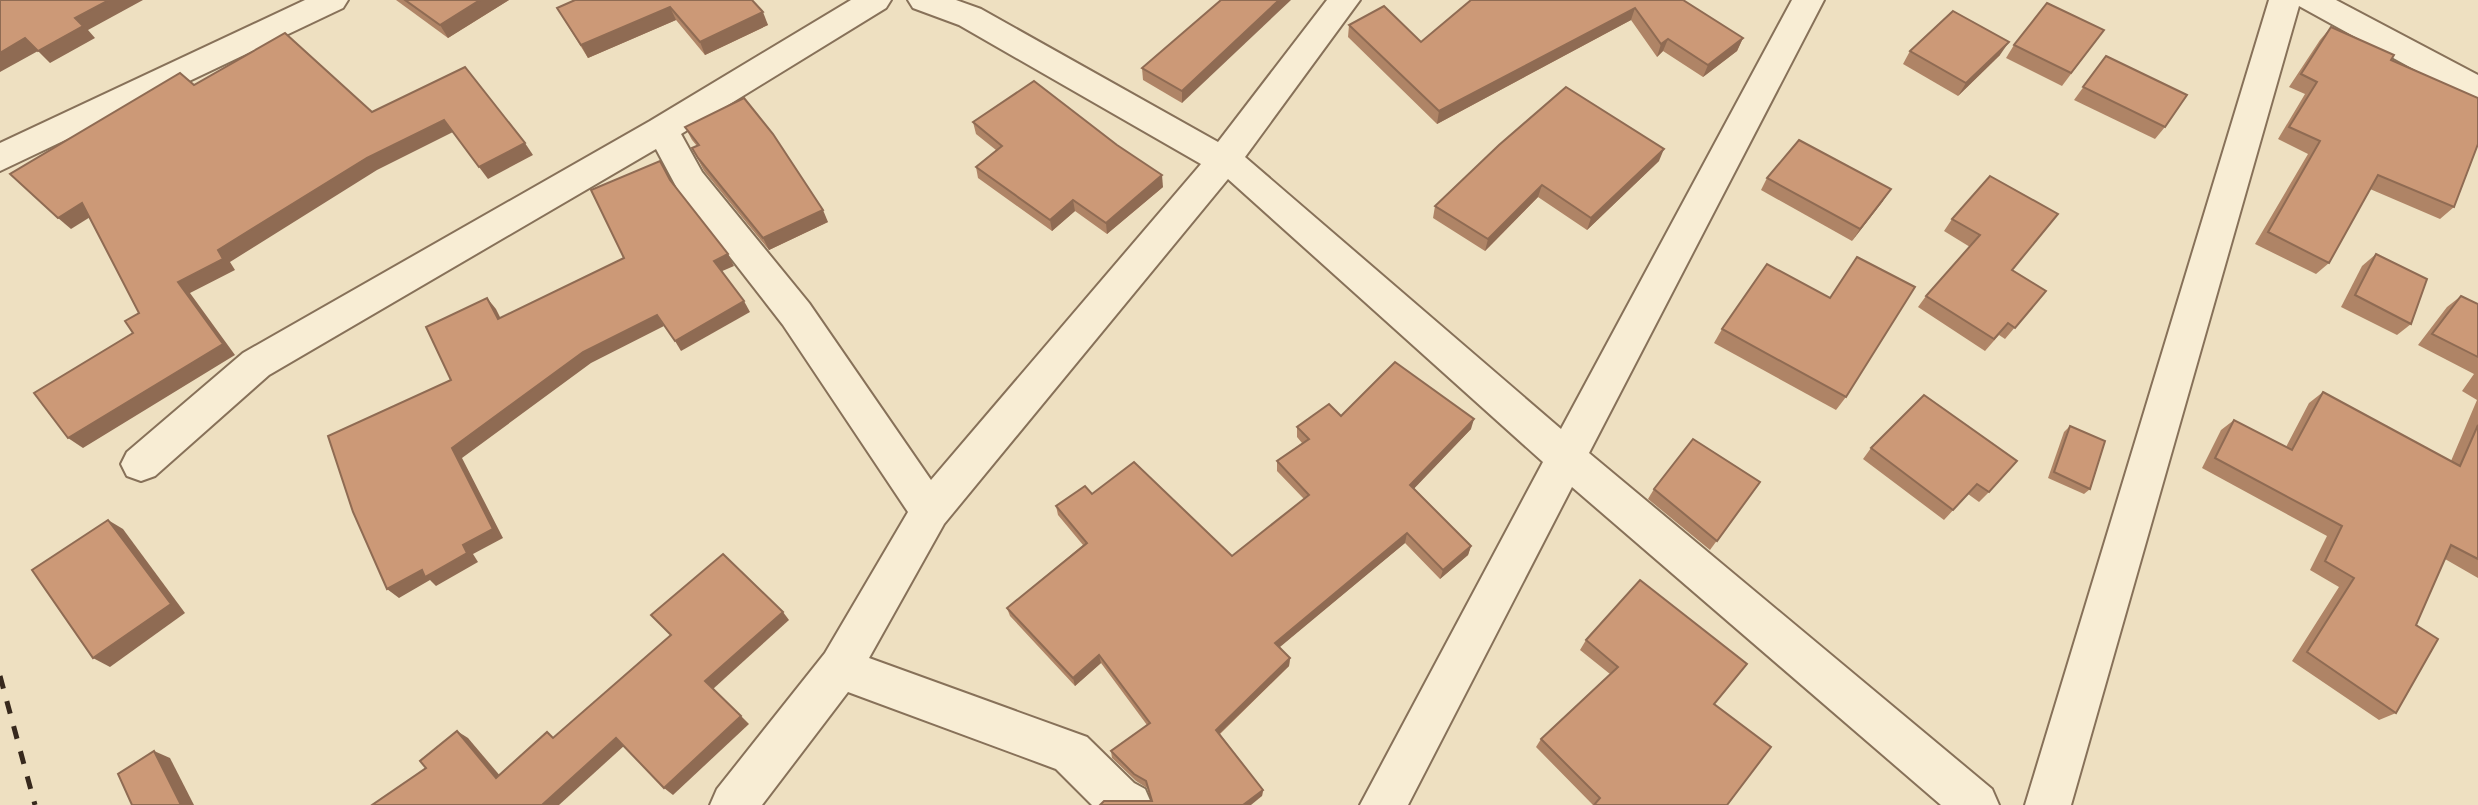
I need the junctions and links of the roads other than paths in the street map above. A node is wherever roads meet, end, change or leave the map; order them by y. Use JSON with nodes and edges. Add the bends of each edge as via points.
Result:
{"nodes":[{"id":1,"x":332,"y":0,"type":"edge"},
{"id":2,"x":875,"y":0,"type":"edge"},
{"id":3,"x":924,"y":0,"type":"edge"},
{"id":4,"x":1344,"y":0,"type":"edge"},
{"id":5,"x":1808,"y":0,"type":"edge"},
{"id":6,"x":2285,"y":0,"type":"edge"},
{"id":7,"x":2311,"y":0,"type":"edge"},
{"id":8,"x":981,"y":9,"type":"edge"},
{"id":9,"x":2478,"y":90,"type":"edge"},
{"id":10,"x":662,"y":130,"type":"junction"},
{"id":11,"x":0,"y":158,"type":"edge"},
{"id":12,"x":1223,"y":161,"type":"junction"},
{"id":13,"x":1567,"y":457,"type":"junction"},
{"id":14,"x":141,"y":464,"type":"dead end"},
{"id":15,"x":930,"y":511,"type":"junction"},
{"id":16,"x":840,"y":668,"type":"junction"},
{"id":17,"x":733,"y":805,"type":"edge"},
{"id":18,"x":1129,"y":805,"type":"edge"},
{"id":19,"x":1383,"y":805,"type":"edge"},
{"id":20,"x":1976,"y":805,"type":"edge"},
{"id":21,"x":2048,"y":805,"type":"edge"}],
"edges":[{"from":1,"to":11,"type":"street"},
{"from":2,"to":10,"type":"street"},
{"from":3,"to":8,"type":"street"},
{"from":4,"to":12,"type":"street"},
{"from":5,"to":13,"type":"street"},
{"from":6,"to":21,"type":"street"},
{"from":7,"to":9,"type":"street"},
{"from":8,"to":12,"type":"street"},
{"from":10,"to":14,"type":"street","via":[[256,364]]},
{"from":10,"to":15,"type":"street","via":[[690,181],[796,314]]},
{"from":12,"to":13,"type":"street","via":[[1251,178]]},
{"from":12,"to":15,"type":"street"},
{"from":13,"to":19,"type":"street"},
{"from":13,"to":20,"type":"street"},
{"from":15,"to":16,"type":"street"},
{"from":16,"to":17,"type":"street"},
{"from":16,"to":18,"type":"street","via":[[1071,753]]}]}
